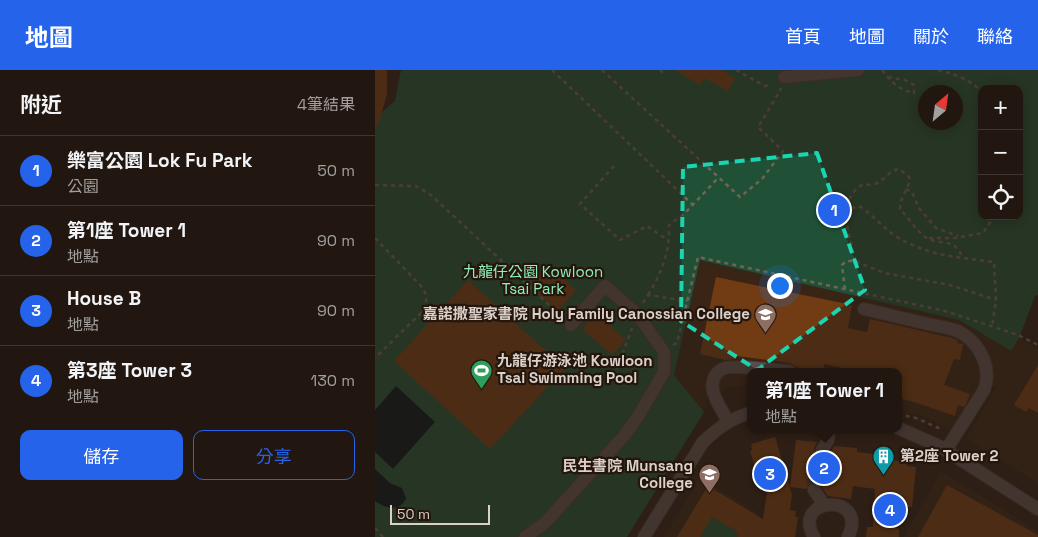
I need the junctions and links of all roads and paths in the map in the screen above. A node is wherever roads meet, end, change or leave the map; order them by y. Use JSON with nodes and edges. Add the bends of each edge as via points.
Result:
{"nodes":[{"id":1,"x":552,"y":70,"type":"edge"},
{"id":2,"x":602,"y":70,"type":"edge"},
{"id":3,"x":660,"y":70,"type":"edge"},
{"id":4,"x":736,"y":70,"type":"edge"},
{"id":5,"x":858,"y":70,"type":"edge"},
{"id":6,"x":882,"y":70,"type":"edge"},
{"id":7,"x":939,"y":70,"type":"edge"},
{"id":8,"x":665,"y":75,"type":"dead end"},
{"id":9,"x":784,"y":77,"type":"joint"},
{"id":10,"x":887,"y":77,"type":"junction"},
{"id":11,"x":771,"y":84,"type":"dead end"},
{"id":12,"x":978,"y":87,"type":"edge"},
{"id":13,"x":614,"y":166,"type":"dead end"},
{"id":14,"x":719,"y":177,"type":"junction"},
{"id":15,"x":375,"y":185,"type":"edge"},
{"id":16,"x":907,"y":188,"type":"junction"},
{"id":17,"x":693,"y":205,"type":"junction"},
{"id":18,"x":844,"y":211,"type":"junction"},
{"id":19,"x":991,"y":220,"type":"edge"},
{"id":20,"x":960,"y":237,"type":"junction"},
{"id":21,"x":375,"y":238,"type":"edge"},
{"id":22,"x":926,"y":238,"type":"junction"},
{"id":23,"x":669,"y":240,"type":"junction"},
{"id":24,"x":962,"y":258,"type":"junction"},
{"id":25,"x":855,"y":261,"type":"junction"},
{"id":26,"x":845,"y":289,"type":"junction"},
{"id":27,"x":648,"y":295,"type":"dead end"},
{"id":28,"x":996,"y":300,"type":"junction"},
{"id":29,"x":864,"y":309,"type":"dead end"},
{"id":30,"x":571,"y":325,"type":"joint"},
{"id":31,"x":992,"y":327,"type":"junction"},
{"id":32,"x":1038,"y":345,"type":"edge"},
{"id":33,"x":664,"y":352,"type":"junction"},
{"id":34,"x":375,"y":358,"type":"edge"},
{"id":35,"x":747,"y":369,"type":"edge"},
{"id":36,"x":747,"y":414,"type":"edge"},
{"id":37,"x":902,"y":415,"type":"edge"},
{"id":38,"x":728,"y":422,"type":"junction"},
{"id":39,"x":902,"y":430,"type":"edge"},
{"id":40,"x":829,"y":433,"type":"edge"},
{"id":41,"x":955,"y":436,"type":"junction"},
{"id":42,"x":822,"y":450,"type":"tunnel mouth"},
{"id":43,"x":946,"y":450,"type":"junction"},
{"id":44,"x":814,"y":490,"type":"tunnel mouth"},
{"id":45,"x":824,"y":504,"type":"junction"},
{"id":46,"x":1038,"y":509,"type":"edge"},
{"id":47,"x":375,"y":528,"type":"edge"},
{"id":48,"x":383,"y":537,"type":"edge"},
{"id":49,"x":525,"y":537,"type":"edge"},
{"id":50,"x":644,"y":537,"type":"edge"},
{"id":51,"x":814,"y":537,"type":"edge"},
{"id":52,"x":848,"y":537,"type":"edge"}],
"edges":[{"from":1,"to":17,"type":"path"},
{"from":2,"to":14,"type":"path"},
{"from":3,"to":8,"type":"path"},
{"from":4,"to":11,"type":"path","via":[[765,86]]},
{"from":5,"to":9,"type":"street"},
{"from":6,"to":10,"type":"path"},
{"from":7,"to":12,"type":"path","via":[[958,74]]},
{"from":9,"to":14,"type":"path","via":[[778,94],[758,127],[783,151],[762,179],[740,197]]},
{"from":10,"to":10,"type":"path","via":[[914,85],[914,93],[905,91]]},
{"from":13,"to":23,"type":"path","via":[[580,204],[620,240],[647,226]]},
{"from":14,"to":17,"type":"path"},
{"from":15,"to":30,"type":"path","via":[[416,186],[431,195]]},
{"from":16,"to":18,"type":"path","via":[[909,177],[899,169],[892,170],[874,184],[856,188]]},
{"from":16,"to":20,"type":"path","via":[[936,228]]},
{"from":16,"to":22,"type":"path","via":[[900,208]]},
{"from":17,"to":23,"type":"path","via":[[669,226]]},
{"from":18,"to":24,"type":"path","via":[[859,206],[870,212],[882,227],[919,249]]},
{"from":18,"to":25,"type":"path"},
{"from":19,"to":20,"type":"path","via":[[983,233]]},
{"from":20,"to":22,"type":"path"},
{"from":21,"to":34,"type":"path","via":[[423,288],[427,303],[424,310]]},
{"from":22,"to":24,"type":"path","via":[[952,244],[959,249]]},
{"from":23,"to":27,"type":"path","via":[[663,267]]},
{"from":24,"to":28,"type":"path","via":[[994,262]]},
{"from":25,"to":26,"type":"path","via":[[846,261],[842,265]]},
{"from":25,"to":28,"type":"path","via":[[884,273],[950,285]]},
{"from":26,"to":31,"type":"path","via":[[945,312]]},
{"from":26,"to":33,"type":"path","via":[[698,258],[677,343]]},
{"from":28,"to":31,"type":"path"},
{"from":29,"to":41,"type":"street","via":[[955,330],[971,342],[987,369],[987,384]]},
{"from":30,"to":33,"type":"street","via":[[605,286],[637,314]]},
{"from":31,"to":32,"type":"path"},
{"from":33,"to":49,"type":"street","via":[[664,372],[624,436],[545,523]]},
{"from":35,"to":38,"type":"street","via":[[724,368],[716,374],[712,384]]},
{"from":36,"to":38,"type":"street"},
{"from":37,"to":41,"type":"path"},
{"from":38,"to":50,"type":"street","via":[[703,442]]},
{"from":39,"to":43,"type":"street"},
{"from":40,"to":42,"type":"street"},
{"from":41,"to":43,"type":"street"},
{"from":43,"to":46,"type":"street"},
{"from":44,"to":45,"type":"street"},
{"from":45,"to":51,"type":"street","via":[[812,516]]},
{"from":45,"to":52,"type":"street","via":[[834,504],[847,511],[852,524]]},
{"from":47,"to":48,"type":"path"}]}
